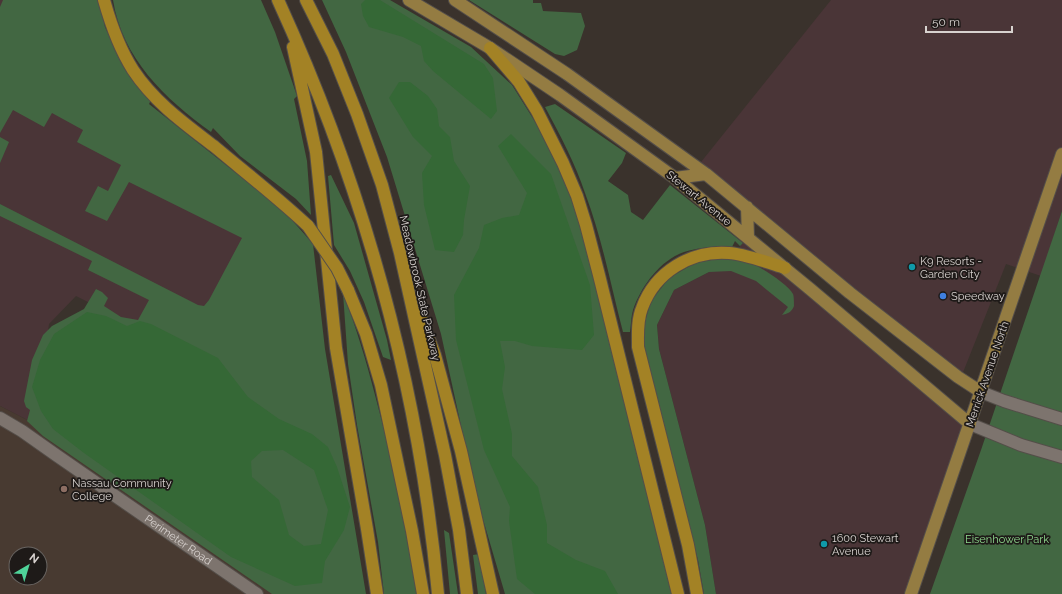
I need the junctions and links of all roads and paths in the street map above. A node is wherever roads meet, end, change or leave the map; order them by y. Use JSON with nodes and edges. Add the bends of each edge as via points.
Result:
{"nodes":[{"id":1,"x":104,"y":0,"type":"edge"},
{"id":2,"x":278,"y":0,"type":"edge"},
{"id":3,"x":306,"y":0,"type":"edge"},
{"id":4,"x":409,"y":0,"type":"edge"},
{"id":5,"x":455,"y":0,"type":"edge"},
{"id":6,"x":287,"y":18,"type":"junction"},
{"id":7,"x":490,"y":48,"type":"junction"},
{"id":8,"x":567,"y":74,"type":"junction"},
{"id":9,"x":585,"y":87,"type":"junction"},
{"id":10,"x":560,"y":95,"type":"junction"},
{"id":11,"x":1062,"y":154,"type":"edge"},
{"id":12,"x":706,"y":174,"type":"junction"},
{"id":13,"x":675,"y":178,"type":"junction"},
{"id":14,"x":747,"y":207,"type":"junction"},
{"id":15,"x":748,"y":237,"type":"junction"},
{"id":16,"x":785,"y":268,"type":"junction"},
{"id":17,"x":405,"y":277,"type":"junction"},
{"id":18,"x":981,"y":392,"type":"junction"},
{"id":19,"x":0,"y":418,"type":"edge"},
{"id":20,"x":1061,"y":420,"type":"edge"},
{"id":21,"x":970,"y":424,"type":"junction"},
{"id":22,"x":1060,"y":454,"type":"edge"},
{"id":23,"x":258,"y":594,"type":"edge"},
{"id":24,"x":377,"y":594,"type":"edge"},
{"id":25,"x":423,"y":594,"type":"edge"},
{"id":26,"x":438,"y":594,"type":"edge"},
{"id":27,"x":467,"y":594,"type":"edge"},
{"id":28,"x":493,"y":594,"type":"edge"},
{"id":29,"x":678,"y":594,"type":"edge"},
{"id":30,"x":697,"y":594,"type":"edge"},
{"id":31,"x":911,"y":594,"type":"edge"}],
"edges":[{"from":1,"to":25,"type":"highway","bridge":true,"via":[[120,46],[151,93],[308,226],[337,268],[366,334],[381,385]]},
{"from":2,"to":6,"type":"highway"},
{"from":3,"to":17,"type":"highway","name":"Meadowbrook State Parkway","via":[[333,54],[357,114],[382,186]]},
{"from":4,"to":7,"type":"main road","name":"Stewart Avenue"},
{"from":5,"to":8,"type":"main road","name":"Stewart Avenue"},
{"from":6,"to":24,"type":"highway","via":[[316,152],[336,348]]},
{"from":6,"to":26,"type":"highway","via":[[341,154],[386,299],[415,431],[429,513]]},
{"from":7,"to":10,"type":"main road","name":"Stewart Avenue"},
{"from":7,"to":29,"type":"highway","via":[[519,82],[537,111],[577,196],[600,275]]},
{"from":8,"to":9,"type":"main road","name":"Stewart Avenue"},
{"from":8,"to":10,"type":"main road"},
{"from":9,"to":10,"type":"main road"},
{"from":9,"to":12,"type":"main road","name":"Stewart Avenue"},
{"from":10,"to":13,"type":"main road","name":"Stewart Avenue"},
{"from":11,"to":18,"type":"main road","name":"Merrick Avenue North"},
{"from":12,"to":13,"type":"main road"},
{"from":12,"to":14,"type":"main road","name":"Stewart Avenue"},
{"from":13,"to":15,"type":"main road","name":"Stewart Avenue"},
{"from":14,"to":15,"type":"main road"},
{"from":14,"to":18,"type":"main road","name":"Stewart Avenue","via":[[868,307]]},
{"from":15,"to":16,"type":"main road","name":"Stewart Avenue"},
{"from":16,"to":21,"type":"main road","name":"Stewart Avenue"},
{"from":16,"to":30,"type":"highway","via":[[728,252],[692,257],[667,272],[651,289],[642,308],[638,323],[638,347],[688,546]]},
{"from":17,"to":27,"type":"highway","name":"Meadowbrook State Parkway","via":[[445,455],[459,530]]},
{"from":17,"to":28,"type":"highway","via":[[435,355],[461,451]]},
{"from":18,"to":20,"type":"street"},
{"from":18,"to":21,"type":"main road","name":"Merrick Avenue North"},
{"from":19,"to":23,"type":"street","name":"Perimeter Road"},
{"from":21,"to":22,"type":"street","via":[[1021,446]]},
{"from":21,"to":31,"type":"main road","name":"Merrick Avenue North"}]}
